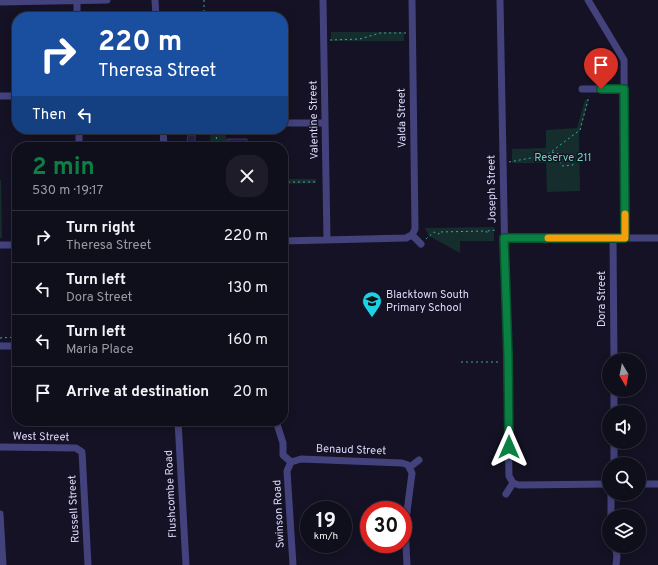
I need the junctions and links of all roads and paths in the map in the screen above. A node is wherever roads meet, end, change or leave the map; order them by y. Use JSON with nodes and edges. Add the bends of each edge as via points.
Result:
{"nodes":[{"id":1,"x":62,"y":0,"type":"edge"},
{"id":2,"x":107,"y":0,"type":"edge"},
{"id":3,"x":155,"y":0,"type":"edge"},
{"id":4,"x":204,"y":0,"type":"edge"},
{"id":5,"x":323,"y":0,"type":"edge"},
{"id":6,"x":412,"y":0,"type":"edge"},
{"id":7,"x":500,"y":0,"type":"edge"},
{"id":8,"x":588,"y":0,"type":"edge"},
{"id":9,"x":77,"y":1,"type":"edge"},
{"id":10,"x":0,"y":2,"type":"edge"},
{"id":11,"x":77,"y":12,"type":"edge"},
{"id":12,"x":156,"y":12,"type":"edge"},
{"id":13,"x":204,"y":12,"type":"edge"},
{"id":14,"x":412,"y":34,"type":"junction"},
{"id":15,"x":324,"y":40,"type":"junction"},
{"id":16,"x":585,"y":89,"type":"joint"},
{"id":17,"x":624,"y":89,"type":"junction"},
{"id":18,"x":0,"y":96,"type":"edge"},
{"id":19,"x":12,"y":96,"type":"edge"},
{"id":20,"x":288,"y":123,"type":"edge"},
{"id":21,"x":325,"y":123,"type":"junction"},
{"id":22,"x":551,"y":152,"type":"junction"},
{"id":23,"x":562,"y":155,"type":"junction"},
{"id":24,"x":502,"y":163,"type":"junction"},
{"id":25,"x":288,"y":182,"type":"edge"},
{"id":26,"x":318,"y":182,"type":"dead end"},
{"id":27,"x":499,"y":230,"type":"dead end"},
{"id":28,"x":412,"y":235,"type":"junction"},
{"id":29,"x":504,"y":238,"type":"junction"},
{"id":30,"x":613,"y":238,"type":"junction"},
{"id":31,"x":625,"y":238,"type":"junction"},
{"id":32,"x":658,"y":238,"type":"edge"},
{"id":33,"x":327,"y":240,"type":"junction"},
{"id":34,"x":288,"y":241,"type":"edge"},
{"id":35,"x":421,"y":244,"type":"joint"},
{"id":36,"x":0,"y":245,"type":"edge"},
{"id":37,"x":12,"y":245,"type":"edge"},
{"id":38,"x":12,"y":337,"type":"edge"},
{"id":39,"x":0,"y":338,"type":"edge"},
{"id":40,"x":0,"y":346,"type":"edge"},
{"id":41,"x":12,"y":346,"type":"edge"},
{"id":42,"x":614,"y":353,"type":"edge"},
{"id":43,"x":461,"y":362,"type":"dead end"},
{"id":44,"x":501,"y":362,"type":"dead end"},
{"id":45,"x":178,"y":426,"type":"edge"},
{"id":46,"x":278,"y":426,"type":"edge"},
{"id":47,"x":0,"y":447,"type":"edge"},
{"id":48,"x":82,"y":452,"type":"joint"},
{"id":49,"x":419,"y":460,"type":"dead end"},
{"id":50,"x":291,"y":462,"type":"junction"},
{"id":51,"x":410,"y":467,"type":"junction"},
{"id":52,"x":512,"y":483,"type":"junction"},
{"id":53,"x":602,"y":484,"type":"edge"},
{"id":54,"x":646,"y":484,"type":"edge"},
{"id":55,"x":658,"y":484,"type":"edge"},
{"id":56,"x":506,"y":494,"type":"dead end"},
{"id":57,"x":0,"y":514,"type":"edge"},
{"id":58,"x":616,"y":553,"type":"edge"},
{"id":59,"x":3,"y":565,"type":"edge"},
{"id":60,"x":88,"y":565,"type":"edge"},
{"id":61,"x":186,"y":565,"type":"edge"},
{"id":62,"x":293,"y":565,"type":"edge"},
{"id":63,"x":407,"y":565,"type":"edge"},
{"id":64,"x":616,"y":565,"type":"edge"}],
"edges":[{"from":1,"to":9,"type":"street"},
{"from":1,"to":10,"type":"street"},
{"from":2,"to":9,"type":"street"},
{"from":3,"to":12,"type":"street"},
{"from":4,"to":13,"type":"path"},
{"from":5,"to":15,"type":"street","name":"Valentine Street"},
{"from":6,"to":14,"type":"street","name":"Valda Street"},
{"from":7,"to":24,"type":"street","name":"Joseph Street"},
{"from":8,"to":17,"type":"street","via":[[623,58]]},
{"from":9,"to":11,"type":"street"},
{"from":14,"to":15,"type":"path","via":[[380,33],[360,39]]},
{"from":14,"to":28,"type":"street","name":"Valda Street","via":[[415,229]]},
{"from":15,"to":21,"type":"street","name":"Valentine Street"},
{"from":16,"to":17,"type":"street"},
{"from":16,"to":22,"type":"path","via":[[588,100],[580,130]]},
{"from":17,"to":31,"type":"street"},
{"from":18,"to":19,"type":"street"},
{"from":20,"to":21,"type":"street"},
{"from":21,"to":33,"type":"street","name":"Valentine Street"},
{"from":22,"to":23,"type":"path"},
{"from":22,"to":24,"type":"path","via":[[547,155]]},
{"from":23,"to":23,"type":"path","via":[[562,166],[573,165],[572,158]]},
{"from":24,"to":29,"type":"street","name":"Joseph Street"},
{"from":25,"to":26,"type":"path"},
{"from":27,"to":35,"type":"path","via":[[486,233],[486,230],[439,234],[434,232]]},
{"from":28,"to":33,"type":"street","via":[[406,238]]},
{"from":28,"to":35,"type":"street"},
{"from":29,"to":30,"type":"street"},
{"from":29,"to":52,"type":"street","name":"Joseph Street","via":[[509,476]]},
{"from":30,"to":31,"type":"street"},
{"from":30,"to":42,"type":"street","name":"Dora Street"},
{"from":31,"to":32,"type":"street"},
{"from":33,"to":34,"type":"street"},
{"from":36,"to":37,"type":"street"},
{"from":38,"to":39,"type":"path"},
{"from":40,"to":41,"type":"street"},
{"from":43,"to":44,"type":"path"},
{"from":45,"to":61,"type":"street","name":"Flushcombe Road"},
{"from":46,"to":50,"type":"street","via":[[283,443],[283,455]]},
{"from":47,"to":48,"type":"street","name":"West Street","via":[[76,448]]},
{"from":48,"to":60,"type":"street","name":"Russell Street"},
{"from":49,"to":51,"type":"street"},
{"from":50,"to":51,"type":"street","name":"Benaud Street","via":[[301,459],[402,463]]},
{"from":50,"to":62,"type":"street","name":"Swinson Road","via":[[287,471]]},
{"from":51,"to":63,"type":"street","via":[[412,477],[405,532]]},
{"from":52,"to":53,"type":"street"},
{"from":52,"to":56,"type":"street"},
{"from":54,"to":55,"type":"street"},
{"from":57,"to":59,"type":"street"},
{"from":58,"to":64,"type":"street"}]}
